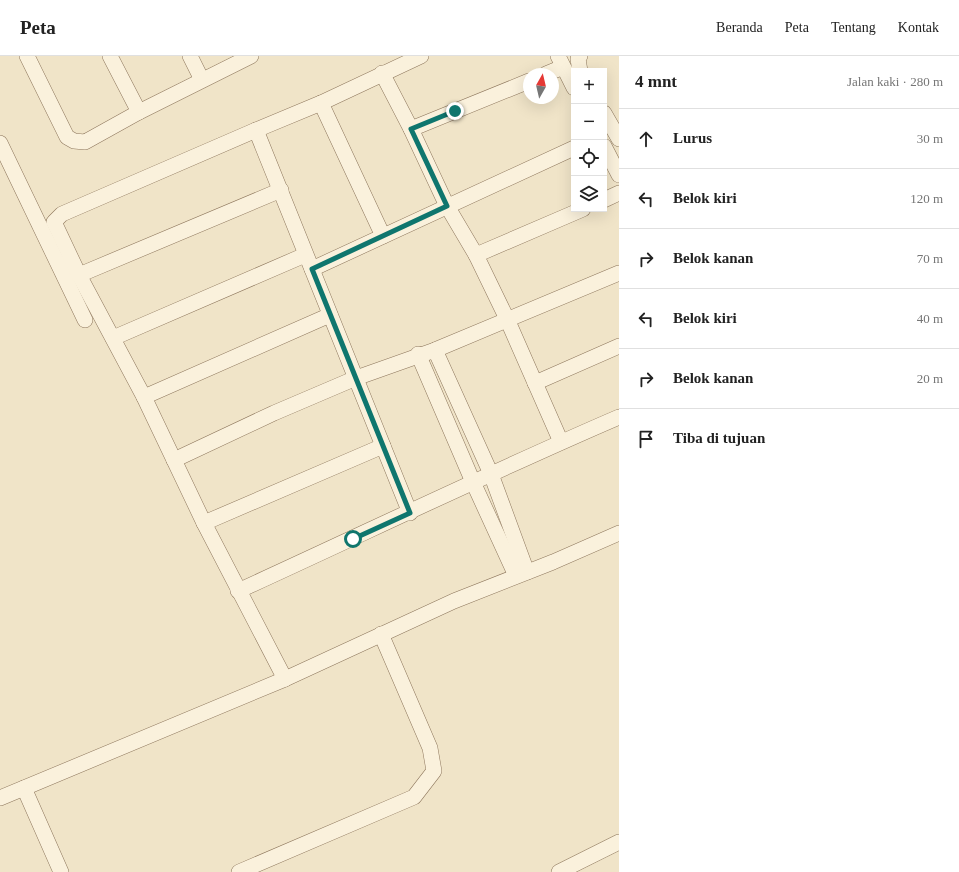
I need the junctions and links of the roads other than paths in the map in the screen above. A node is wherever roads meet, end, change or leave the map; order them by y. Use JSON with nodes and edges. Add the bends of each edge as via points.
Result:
{"nodes":[{"id":1,"x":27,"y":56,"type":"edge"},
{"id":2,"x":110,"y":56,"type":"edge"},
{"id":3,"x":190,"y":56,"type":"edge"},
{"id":4,"x":252,"y":56,"type":"edge"},
{"id":5,"x":421,"y":56,"type":"edge"},
{"id":6,"x":580,"y":56,"type":"edge"},
{"id":7,"x":561,"y":62,"type":"edge"},
{"id":8,"x":580,"y":68,"type":"edge"},
{"id":9,"x":382,"y":73,"type":"junction"},
{"id":10,"x":202,"y":80,"type":"junction"},
{"id":11,"x":571,"y":82,"type":"edge"},
{"id":12,"x":523,"y":83,"type":"edge"},
{"id":13,"x":321,"y":103,"type":"junction"},
{"id":14,"x":139,"y":112,"type":"junction"},
{"id":15,"x":607,"y":118,"type":"edge"},
{"id":16,"x":411,"y":129,"type":"junction"},
{"id":17,"x":256,"y":130,"type":"junction"},
{"id":18,"x":619,"y":139,"type":"edge"},
{"id":19,"x":0,"y":143,"type":"edge"},
{"id":20,"x":571,"y":149,"type":"edge"},
{"id":21,"x":607,"y":152,"type":"edge"},
{"id":22,"x":619,"y":175,"type":"edge"},
{"id":23,"x":281,"y":190,"type":"junction"},
{"id":24,"x":619,"y":193,"type":"edge"},
{"id":25,"x":607,"y":199,"type":"edge"},
{"id":26,"x":447,"y":206,"type":"junction"},
{"id":27,"x":576,"y":212,"type":"edge"},
{"id":28,"x":383,"y":236,"type":"junction"},
{"id":29,"x":305,"y":255,"type":"junction"},
{"id":30,"x":476,"y":255,"type":"junction"},
{"id":31,"x":312,"y":269,"type":"junction"},
{"id":32,"x":619,"y":273,"type":"edge"},
{"id":33,"x":79,"y":275,"type":"junction"},
{"id":34,"x":330,"y":315,"type":"junction"},
{"id":35,"x":507,"y":319,"type":"junction"},
{"id":36,"x":85,"y":320,"type":"dead end"},
{"id":37,"x":113,"y":338,"type":"junction"},
{"id":38,"x":619,"y":346,"type":"edge"},
{"id":39,"x":435,"y":350,"type":"junction"},
{"id":40,"x":418,"y":354,"type":"junction"},
{"id":41,"x":356,"y":378,"type":"junction"},
{"id":42,"x":535,"y":383,"type":"junction"},
{"id":43,"x":144,"y":397,"type":"junction"},
{"id":44,"x":619,"y":417,"type":"edge"},
{"id":45,"x":561,"y":442,"type":"junction"},
{"id":46,"x":383,"y":446,"type":"junction"},
{"id":47,"x":174,"y":460,"type":"junction"},
{"id":48,"x":491,"y":474,"type":"junction"},
{"id":49,"x":473,"y":482,"type":"junction"},
{"id":50,"x":410,"y":513,"type":"junction"},
{"id":51,"x":204,"y":523,"type":"junction"},
{"id":52,"x":619,"y":533,"type":"edge"},
{"id":53,"x":522,"y":574,"type":"junction"},
{"id":54,"x":238,"y":591,"type":"junction"},
{"id":55,"x":381,"y":634,"type":"junction"},
{"id":56,"x":285,"y":679,"type":"junction"},
{"id":57,"x":24,"y":788,"type":"junction"},
{"id":58,"x":0,"y":798,"type":"edge"},
{"id":59,"x":619,"y":842,"type":"edge"},
{"id":60,"x":61,"y":872,"type":"edge"},
{"id":61,"x":239,"y":872,"type":"edge"},
{"id":62,"x":559,"y":872,"type":"edge"}],
"edges":[{"from":1,"to":14,"type":"street","via":[[67,137],[74,142],[85,142]]},
{"from":2,"to":14,"type":"street"},
{"from":3,"to":10,"type":"street"},
{"from":4,"to":10,"type":"street"},
{"from":5,"to":9,"type":"street"},
{"from":6,"to":8,"type":"street"},
{"from":7,"to":11,"type":"street"},
{"from":9,"to":13,"type":"street"},
{"from":9,"to":16,"type":"street"},
{"from":10,"to":14,"type":"street"},
{"from":12,"to":16,"type":"street"},
{"from":13,"to":17,"type":"street"},
{"from":13,"to":28,"type":"street"},
{"from":15,"to":18,"type":"street"},
{"from":16,"to":26,"type":"street"},
{"from":17,"to":23,"type":"street"},
{"from":17,"to":33,"type":"street","via":[[62,214],[54,222]]},
{"from":19,"to":36,"type":"street"},
{"from":20,"to":26,"type":"street"},
{"from":21,"to":22,"type":"street"},
{"from":23,"to":29,"type":"street"},
{"from":23,"to":33,"type":"street"},
{"from":24,"to":25,"type":"street"},
{"from":26,"to":28,"type":"street"},
{"from":26,"to":30,"type":"street"},
{"from":27,"to":30,"type":"street"},
{"from":28,"to":31,"type":"street"},
{"from":29,"to":31,"type":"street"},
{"from":29,"to":37,"type":"street"},
{"from":30,"to":35,"type":"street"},
{"from":31,"to":34,"type":"street"},
{"from":32,"to":35,"type":"street"},
{"from":33,"to":37,"type":"street"},
{"from":34,"to":41,"type":"street"},
{"from":34,"to":43,"type":"street"},
{"from":35,"to":39,"type":"street"},
{"from":35,"to":42,"type":"street"},
{"from":37,"to":43,"type":"street"},
{"from":38,"to":42,"type":"street"},
{"from":39,"to":40,"type":"street"},
{"from":39,"to":48,"type":"street"},
{"from":40,"to":41,"type":"street"},
{"from":40,"to":49,"type":"street"},
{"from":41,"to":46,"type":"street"},
{"from":41,"to":47,"type":"street"},
{"from":42,"to":45,"type":"street"},
{"from":43,"to":47,"type":"street"},
{"from":44,"to":45,"type":"street"},
{"from":45,"to":48,"type":"street"},
{"from":46,"to":50,"type":"street"},
{"from":46,"to":51,"type":"street"},
{"from":47,"to":51,"type":"street"},
{"from":48,"to":49,"type":"street"},
{"from":48,"to":53,"type":"street"},
{"from":49,"to":50,"type":"street"},
{"from":49,"to":53,"type":"street"},
{"from":50,"to":54,"type":"street"},
{"from":51,"to":54,"type":"street"},
{"from":52,"to":53,"type":"street"},
{"from":53,"to":55,"type":"street"},
{"from":54,"to":56,"type":"street"},
{"from":55,"to":56,"type":"street"},
{"from":55,"to":61,"type":"street","via":[[430,748],[434,771],[414,797]]},
{"from":56,"to":57,"type":"street"},
{"from":57,"to":58,"type":"street"},
{"from":57,"to":60,"type":"street"},
{"from":59,"to":62,"type":"street"}]}
